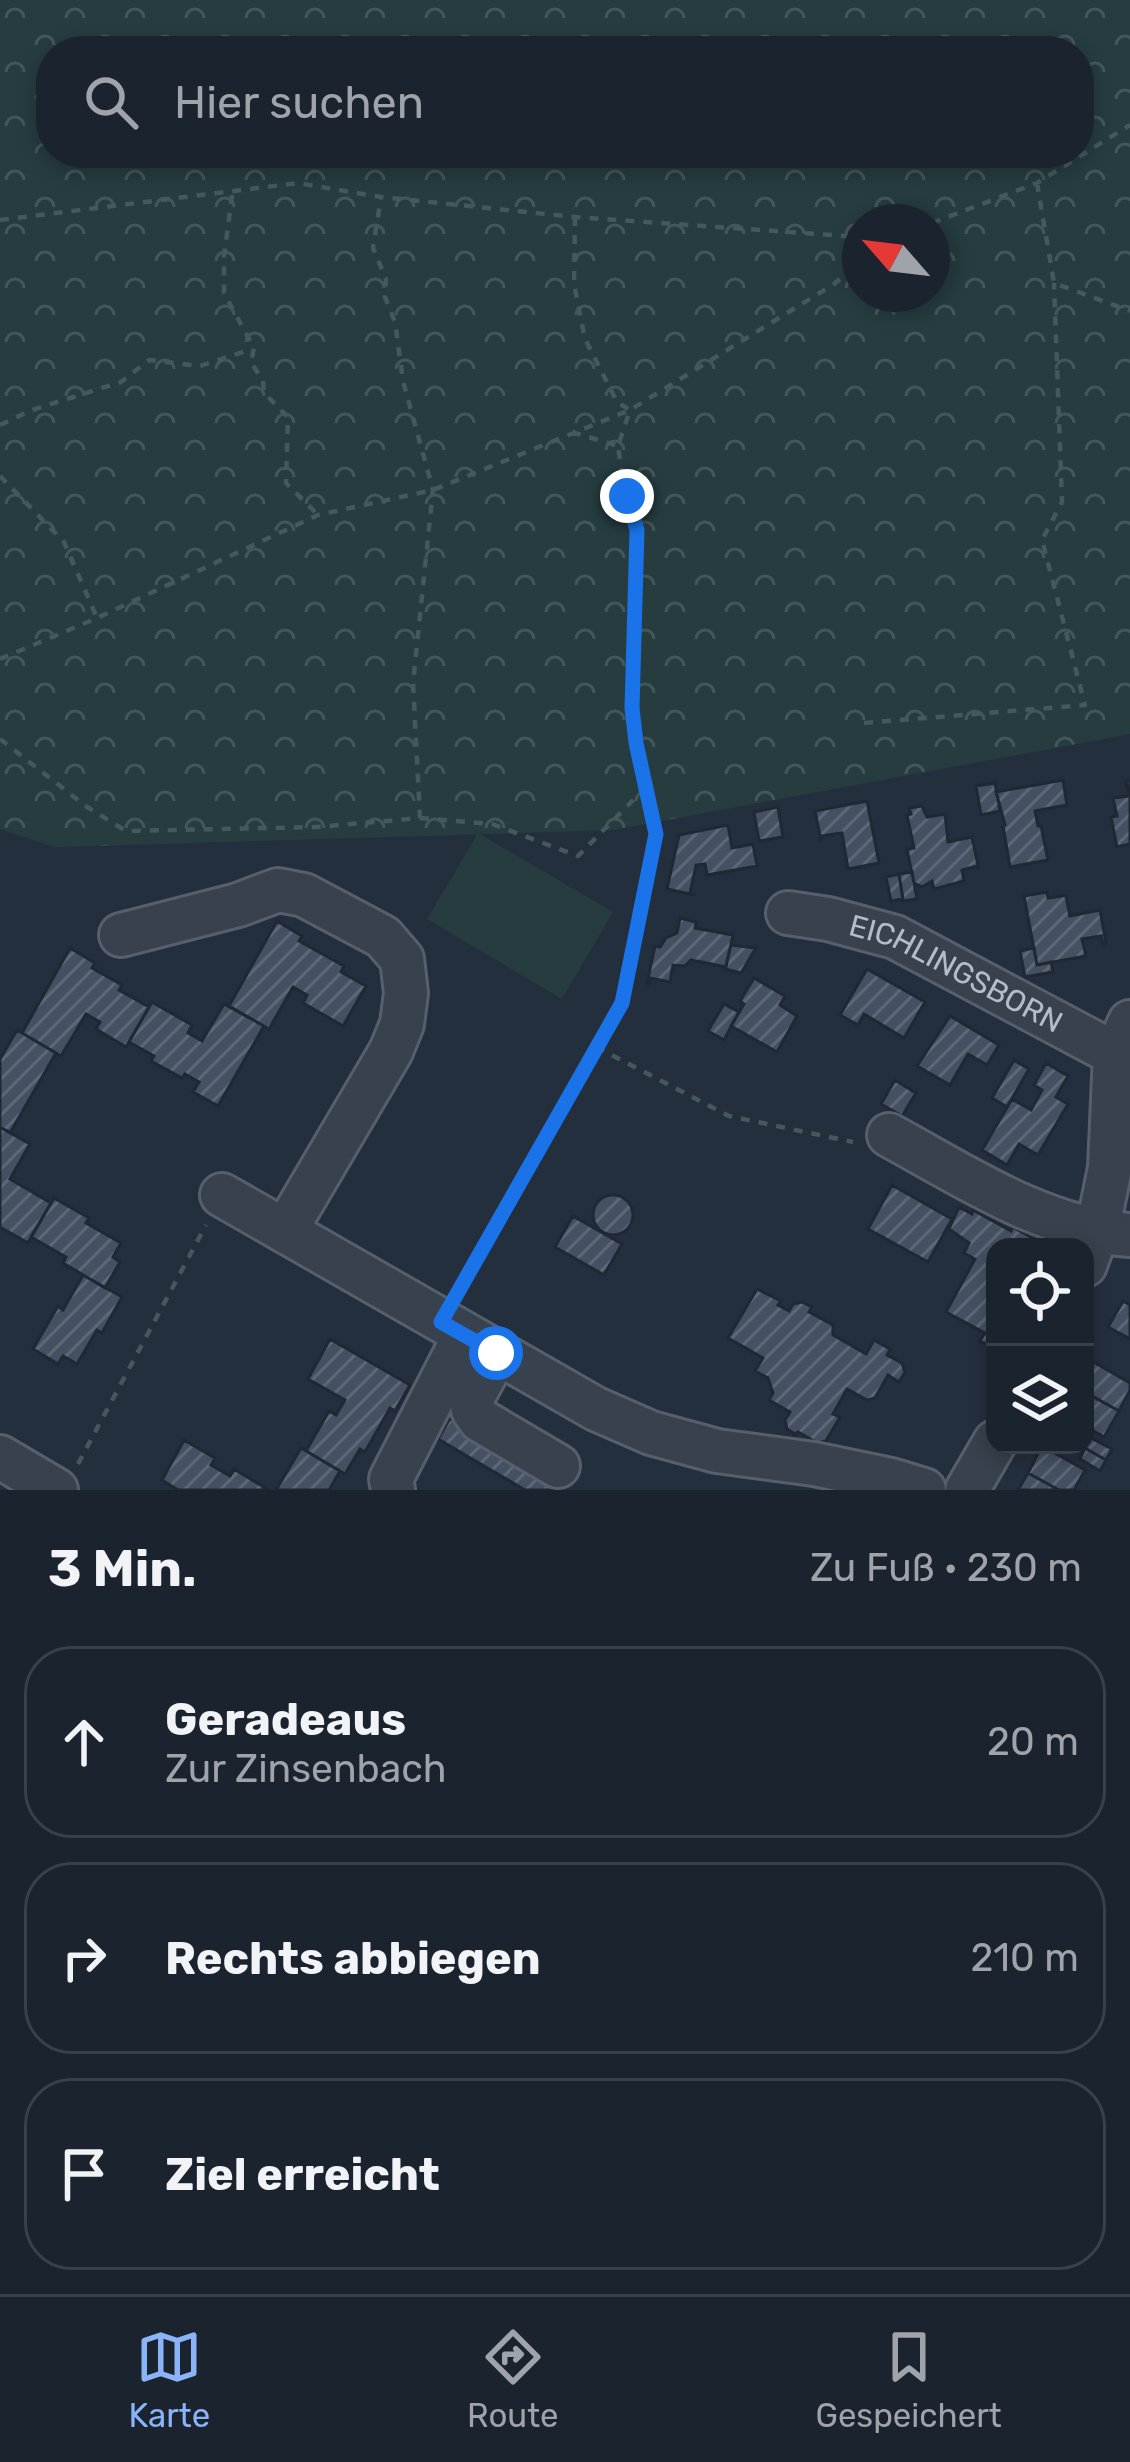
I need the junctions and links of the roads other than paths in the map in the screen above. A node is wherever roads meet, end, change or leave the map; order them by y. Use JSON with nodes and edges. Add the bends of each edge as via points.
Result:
{"nodes":[{"id":1,"x":788,"y":913,"type":"dead end"},
{"id":2,"x":121,"y":935,"type":"dead end"},
{"id":3,"x":1123,"y":1038,"type":"edge"},
{"id":4,"x":889,"y":1135,"type":"road end"},
{"id":5,"x":221,"y":1195,"type":"dead end"},
{"id":6,"x":285,"y":1232,"type":"junction"},
{"id":7,"x":1104,"y":1244,"type":"edge"},
{"id":8,"x":468,"y":1337,"type":"junction"},
{"id":9,"x":988,"y":1454,"type":"edge"},
{"id":10,"x":0,"y":1457,"type":"edge"},
{"id":11,"x":558,"y":1466,"type":"dead end"},
{"id":12,"x":68,"y":1475,"type":"edge"},
{"id":13,"x":393,"y":1490,"type":"edge"},
{"id":14,"x":924,"y":1490,"type":"edge"},
{"id":15,"x":967,"y":1490,"type":"edge"}],
"edges":[{"from":1,"to":3,"type":"street","name":"EICHLINGSBORN","via":[[895,937]]},
{"from":2,"to":6,"type":"street","via":[[278,890],[304,895],[383,937],[402,959],[403,1024],[391,1052]]},
{"from":3,"to":7,"type":"street"},
{"from":4,"to":7,"type":"street"},
{"from":5,"to":6,"type":"street"},
{"from":6,"to":8,"type":"street"},
{"from":8,"to":11,"type":"street","via":[[473,1410]]},
{"from":8,"to":13,"type":"street","via":[[391,1479]]},
{"from":8,"to":14,"type":"street","via":[[651,1433]]},
{"from":9,"to":15,"type":"street"},
{"from":10,"to":12,"type":"street"}]}
